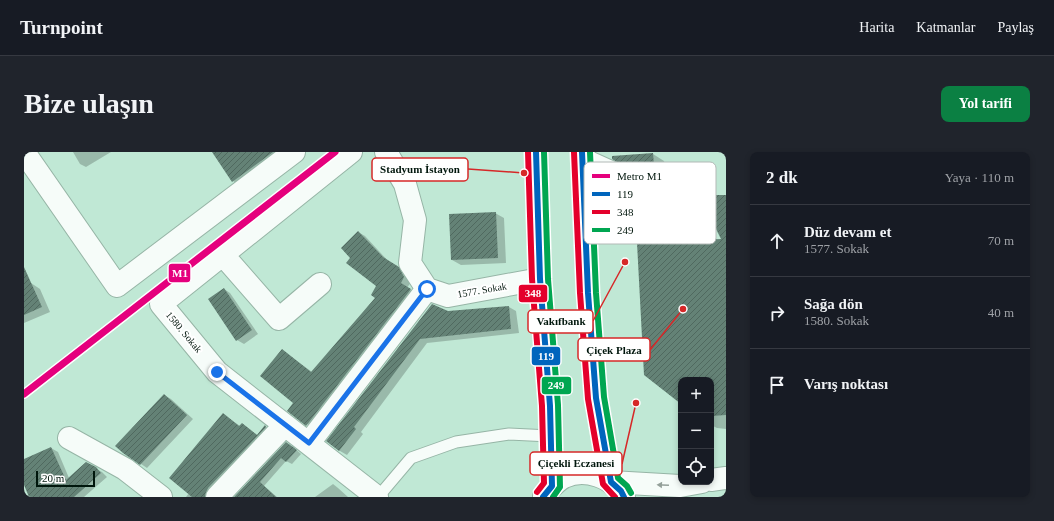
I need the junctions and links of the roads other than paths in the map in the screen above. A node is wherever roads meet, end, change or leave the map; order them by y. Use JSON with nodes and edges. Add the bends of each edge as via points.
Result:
{"nodes":[{"id":1,"x":24,"y":152,"type":"edge"},
{"id":2,"x":294,"y":152,"type":"edge"},
{"id":3,"x":351,"y":152,"type":"edge"},
{"id":4,"x":386,"y":152,"type":"edge"},
{"id":5,"x":536,"y":152,"type":"edge"},
{"id":6,"x":582,"y":153,"type":"edge"},
{"id":7,"x":602,"y":162,"type":"edge"},
{"id":8,"x":584,"y":192,"type":"edge"},
{"id":9,"x":587,"y":244,"type":"edge"},
{"id":10,"x":223,"y":255,"type":"junction"},
{"id":11,"x":540,"y":279,"type":"junction"},
{"id":12,"x":320,"y":284,"type":"dead end"},
{"id":13,"x":427,"y":289,"type":"junction"},
{"id":14,"x":285,"y":425,"type":"junction"},
{"id":15,"x":550,"y":436,"type":"junction"},
{"id":16,"x":69,"y":438,"type":"dead end"},
{"id":17,"x":309,"y":443,"type":"junction"},
{"id":18,"x":726,"y":478,"type":"edge"},
{"id":19,"x":714,"y":480,"type":"edge"},
{"id":20,"x":686,"y":485,"type":"edge"},
{"id":21,"x":618,"y":489,"type":"edge"},
{"id":22,"x":544,"y":493,"type":"edge"},
{"id":23,"x":160,"y":497,"type":"edge"},
{"id":24,"x":217,"y":497,"type":"edge"},
{"id":25,"x":378,"y":497,"type":"edge"}],
"edges":[{"from":1,"to":2,"type":"street","via":[[117,286]]},
{"from":3,"to":10,"type":"street","name":"1580. Sokak"},
{"from":4,"to":13,"type":"street","via":[[405,184],[415,220],[410,262]]},
{"from":5,"to":11,"type":"street"},
{"from":6,"to":7,"type":"lane"},
{"from":6,"to":8,"type":"street"},
{"from":9,"to":21,"type":"street","via":[[596,398]]},
{"from":10,"to":12,"type":"street","via":[[278,318]]},
{"from":10,"to":14,"type":"street","name":"1580. Sokak","via":[[161,304],[217,372]]},
{"from":11,"to":13,"type":"street","name":"1577. Sokak","via":[[448,296]]},
{"from":11,"to":15,"type":"street"},
{"from":13,"to":17,"type":"street"},
{"from":14,"to":17,"type":"street","name":"1580. Sokak"},
{"from":14,"to":24,"type":"street"},
{"from":15,"to":22,"type":"street"},
{"from":15,"to":25,"type":"lane","via":[[509,434],[456,442],[411,458]]},
{"from":16,"to":23,"type":"street","via":[[125,469]]},
{"from":17,"to":25,"type":"street","name":"1580. Sokak"},
{"from":18,"to":19,"type":"street"},
{"from":20,"to":21,"type":"street","one_way":true},
{"from":21,"to":22,"type":"street","via":[[597,475],[581,473],[565,477]]}]}
